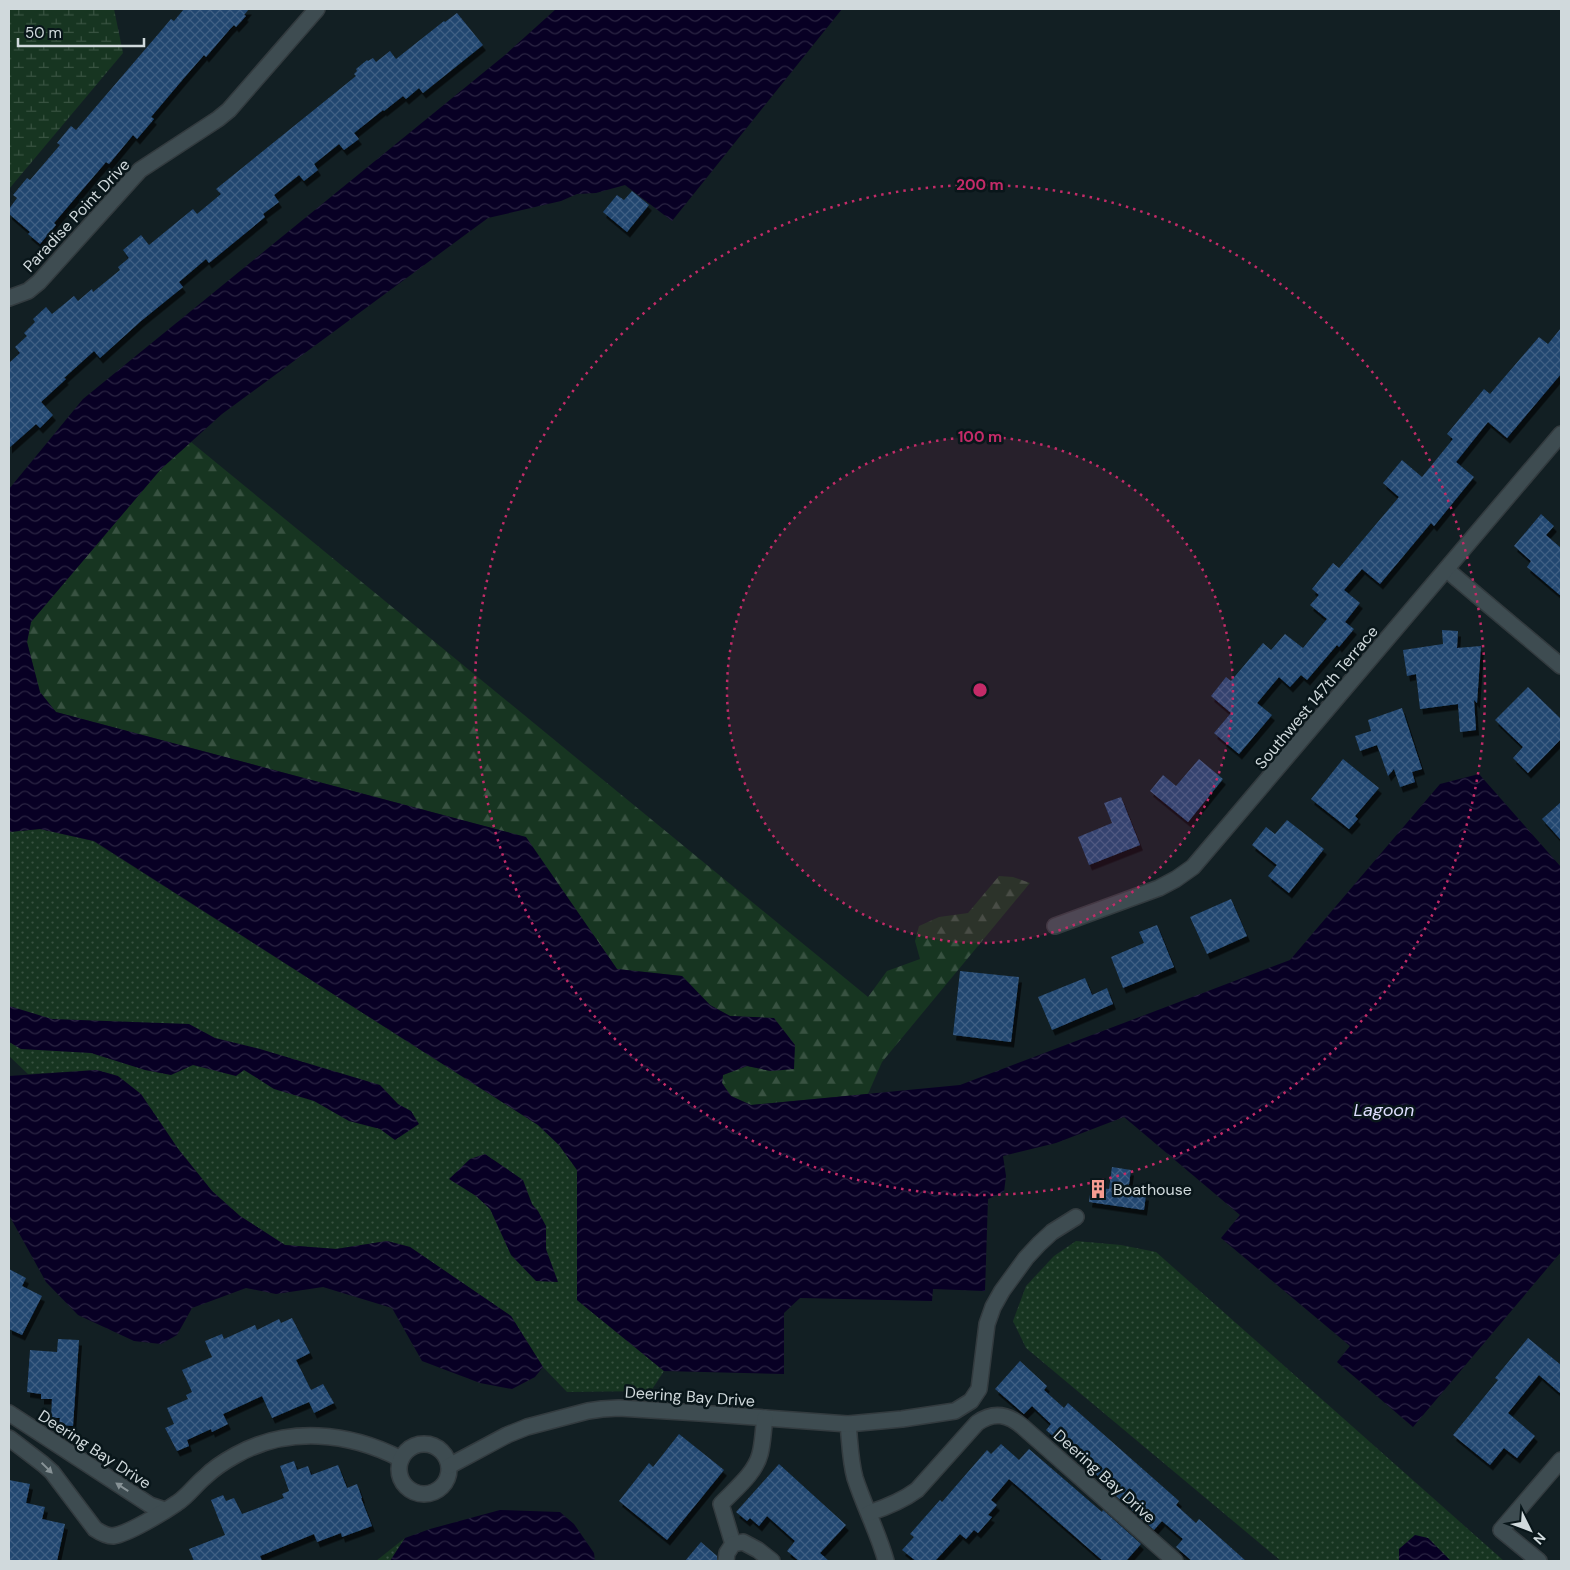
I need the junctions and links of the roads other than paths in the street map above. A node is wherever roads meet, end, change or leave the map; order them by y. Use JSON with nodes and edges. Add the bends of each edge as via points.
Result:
{"nodes":[{"id":1,"x":317,"y":9,"type":"edge"},
{"id":2,"x":9,"y":298,"type":"edge"},
{"id":3,"x":1561,"y":434,"type":"edge"},
{"id":4,"x":1447,"y":570,"type":"junction"},
{"id":5,"x":1561,"y":666,"type":"edge"},
{"id":6,"x":1055,"y":926,"type":"dead end"},
{"id":7,"x":1076,"y":1217,"type":"dead end"},
{"id":8,"x":9,"y":1413,"type":"edge"},
{"id":9,"x":765,"y":1418,"type":"junction"},
{"id":10,"x":848,"y":1424,"type":"junction"},
{"id":11,"x":9,"y":1438,"type":"edge"},
{"id":12,"x":401,"y":1459,"type":"junction"},
{"id":13,"x":1561,"y":1460,"type":"edge"},
{"id":14,"x":448,"y":1466,"type":"junction"},
{"id":15,"x":165,"y":1510,"type":"junction"},
{"id":16,"x":869,"y":1513,"type":"junction"},
{"id":17,"x":733,"y":1544,"type":"junction"},
{"id":18,"x":726,"y":1561,"type":"edge"},
{"id":19,"x":772,"y":1561,"type":"edge"},
{"id":20,"x":886,"y":1561,"type":"edge"},
{"id":21,"x":1174,"y":1561,"type":"edge"},
{"id":22,"x":1539,"y":1561,"type":"edge"}],
"edges":[{"from":1,"to":2,"type":"street","name":"Paradise Point Drive","via":[[229,110],[140,170],[39,282],[28,291]]},
{"from":3,"to":4,"type":"street","name":"Southwest 147th Terrace"},
{"from":4,"to":5,"type":"street"},
{"from":4,"to":6,"type":"street","name":"Southwest 147th Terrace","via":[[1193,867],[1159,888]]},
{"from":7,"to":10,"type":"street","name":"Deering Bay Drive","via":[[1039,1244],[993,1307],[984,1339],[981,1382],[971,1401],[955,1411]]},
{"from":15,"to":8,"type":"street","name":"Deering Bay Drive","one_way":true,"via":[[150,1505]]},
{"from":9,"to":10,"type":"street","name":"Deering Bay Drive"},
{"from":9,"to":14,"type":"street","name":"Deering Bay Drive","via":[[619,1408],[588,1411],[520,1430]]},
{"from":9,"to":17,"type":"street","via":[[757,1460],[721,1504]]},
{"from":10,"to":16,"type":"street","via":[[852,1463]]},
{"from":11,"to":15,"type":"street","one_way":true,"via":[[52,1472],[85,1518],[104,1535],[124,1532]]},
{"from":12,"to":14,"type":"street","via":[[414,1446],[430,1444],[442,1452]]},
{"from":12,"to":14,"type":"street","via":[[401,1481],[407,1488],[423,1494],[432,1492],[445,1482]]},
{"from":12,"to":15,"type":"street","via":[[343,1438],[295,1436],[274,1440],[236,1455]]},
{"from":13,"to":22,"type":"street","via":[[1501,1530]]},
{"from":16,"to":20,"type":"street"},
{"from":16,"to":21,"type":"street","name":"Deering Bay Drive","via":[[906,1498],[923,1484],[978,1423],[986,1417],[1004,1415],[1016,1421]]},
{"from":17,"to":18,"type":"street"},
{"from":17,"to":19,"type":"street","via":[[744,1542]]}]}
